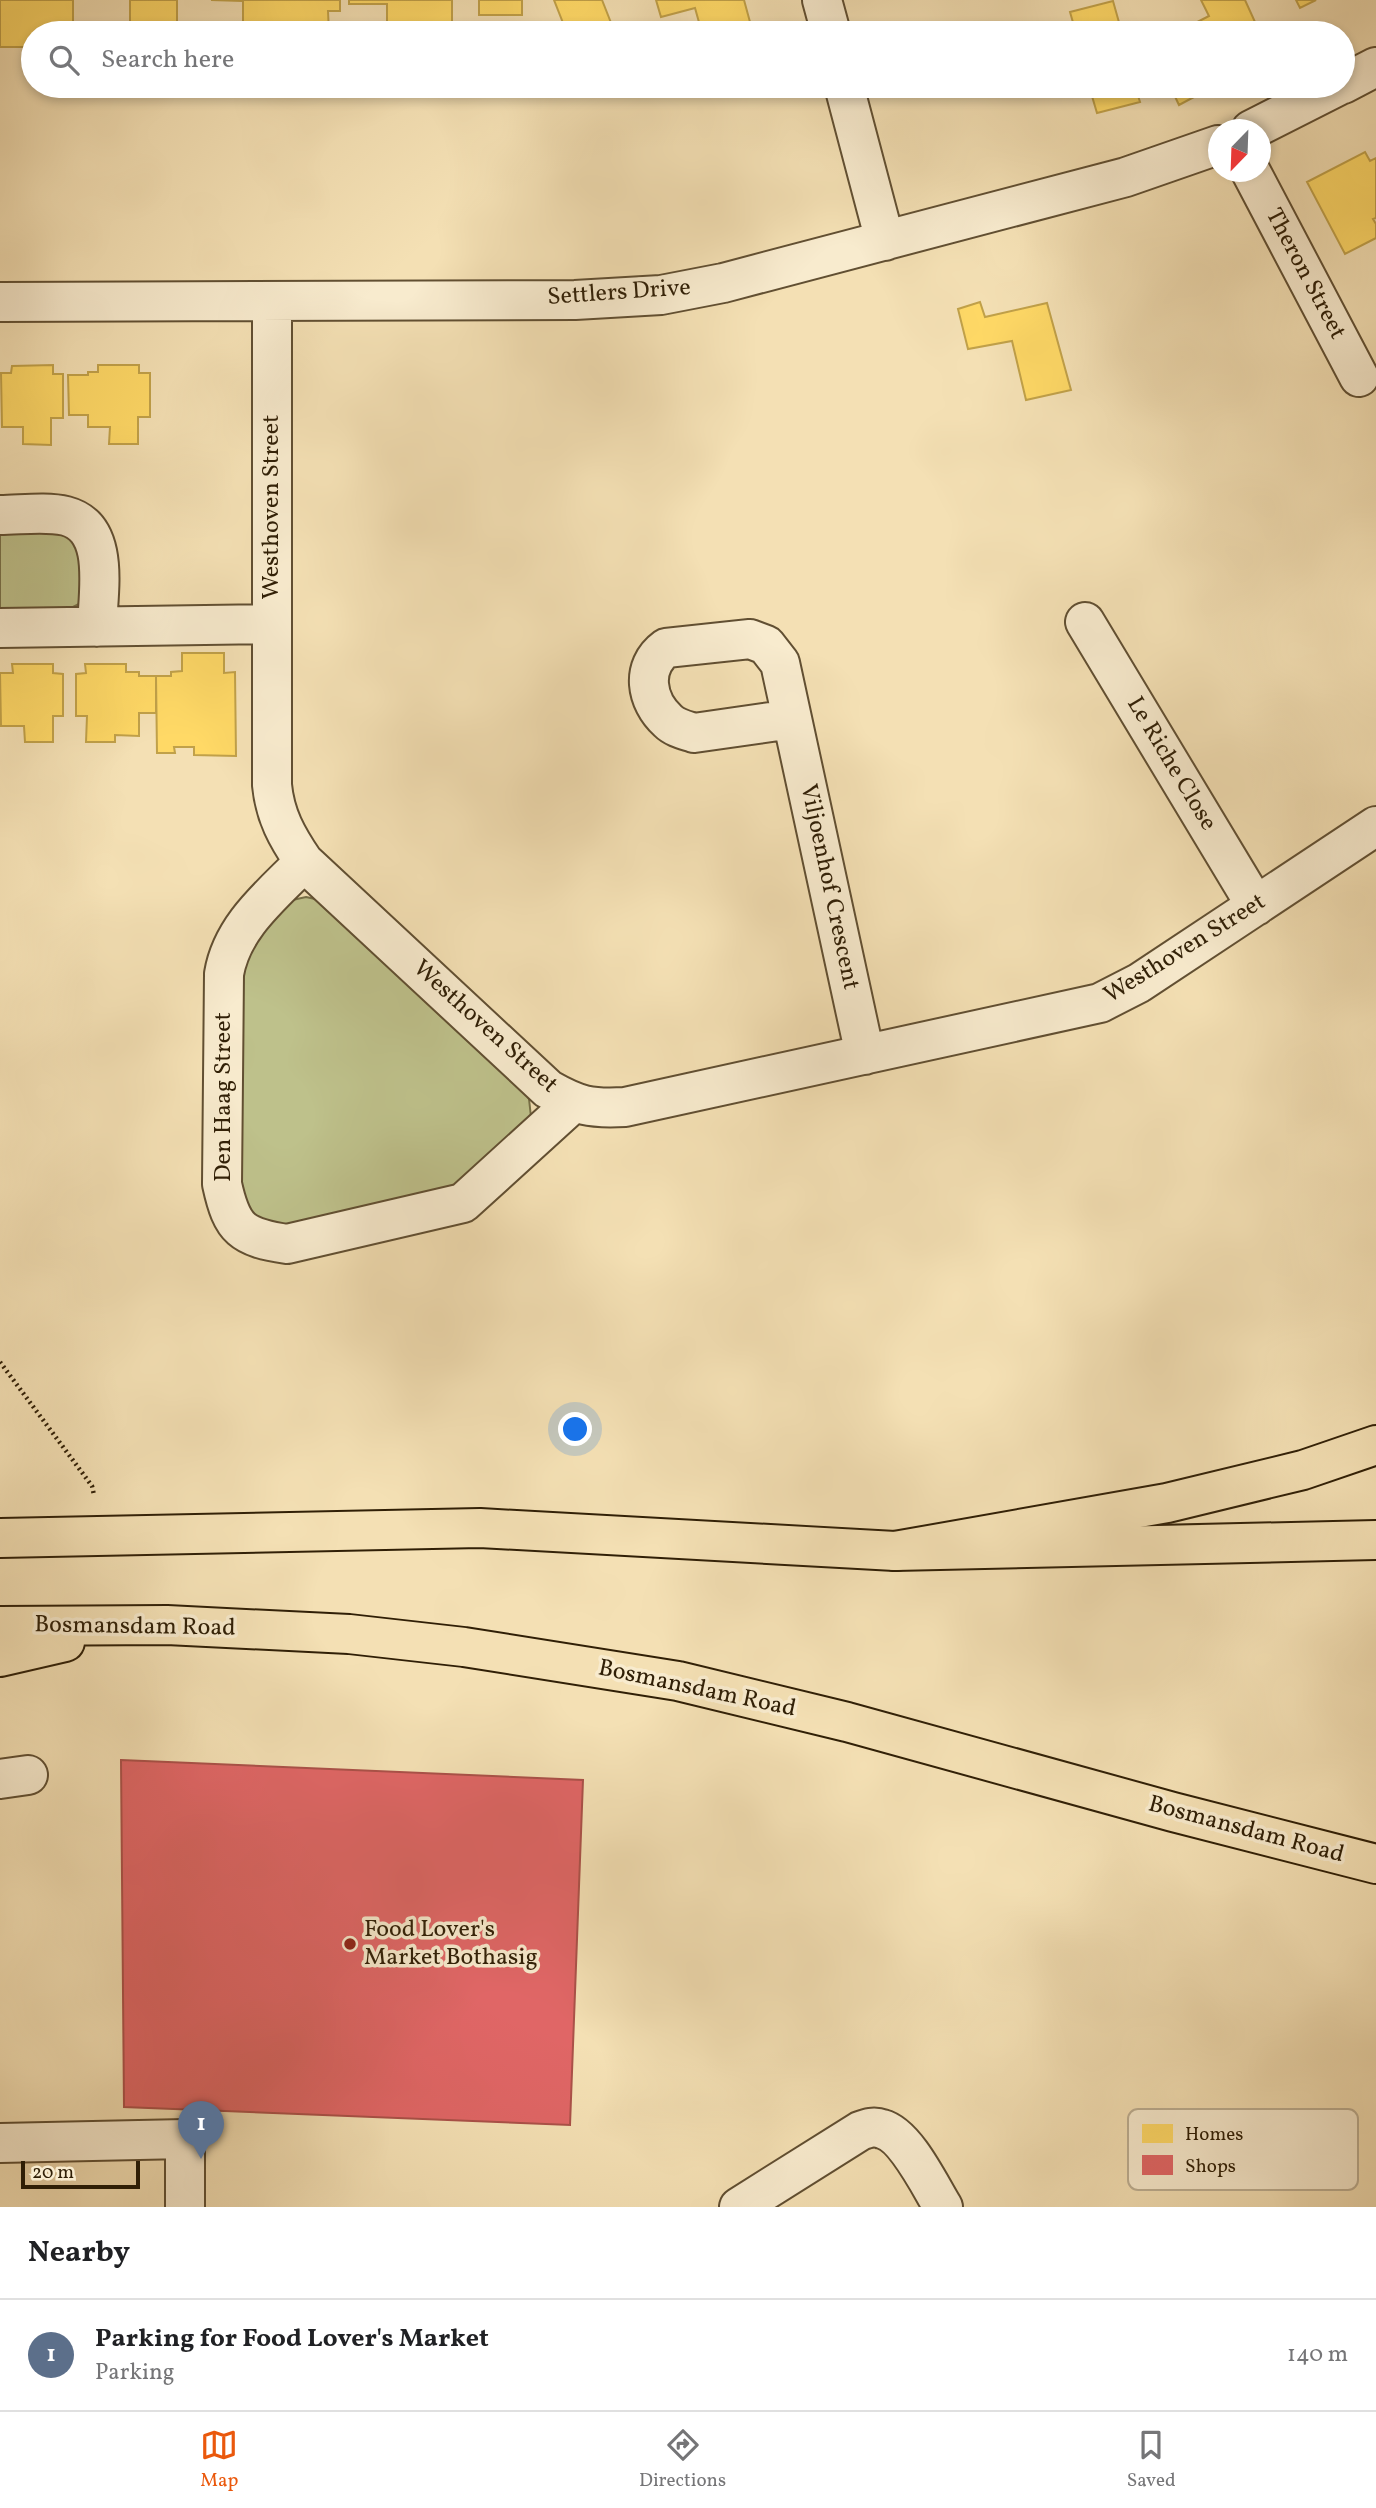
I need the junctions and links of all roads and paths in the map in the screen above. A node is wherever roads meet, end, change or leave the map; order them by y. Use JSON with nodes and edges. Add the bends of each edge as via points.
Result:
{"nodes":[{"id":1,"x":822,"y":0,"type":"edge"},
{"id":2,"x":828,"y":21,"type":"edge"},
{"id":3,"x":1376,"y":67,"type":"edge"},
{"id":4,"x":1355,"y":78,"type":"edge"},
{"id":5,"x":847,"y":98,"type":"edge"},
{"id":6,"x":1315,"y":98,"type":"edge"},
{"id":7,"x":1271,"y":120,"type":"edge"},
{"id":8,"x":1208,"y":149,"type":"edge"},
{"id":9,"x":1256,"y":182,"type":"edge"},
{"id":10,"x":885,"y":241,"type":"junction"},
{"id":11,"x":272,"y":301,"type":"junction"},
{"id":12,"x":0,"y":302,"type":"edge"},
{"id":13,"x":1359,"y":377,"type":"dead end"},
{"id":14,"x":0,"y":515,"type":"edge"},
{"id":15,"x":1086,"y":622,"type":"dead end"},
{"id":16,"x":272,"y":624,"type":"junction"},
{"id":17,"x":97,"y":627,"type":"junction"},
{"id":18,"x":0,"y":628,"type":"edge"},
{"id":19,"x":792,"y":719,"type":"dead end"},
{"id":20,"x":1376,"y":826,"type":"edge"},
{"id":21,"x":304,"y":862,"type":"junction"},
{"id":22,"x":1256,"y":906,"type":"junction"},
{"id":23,"x":865,"y":1055,"type":"junction"},
{"id":24,"x":573,"y":1103,"type":"junction"},
{"id":25,"x":0,"y":1362,"type":"edge"},
{"id":26,"x":1376,"y":1445,"type":"edge"},
{"id":27,"x":94,"y":1495,"type":"dead end"},
{"id":28,"x":0,"y":1524,"type":"edge"},
{"id":29,"x":56,"y":1537,"type":"junction"},
{"id":30,"x":0,"y":1538,"type":"edge"},
{"id":31,"x":1376,"y":1540,"type":"edge"},
{"id":32,"x":895,"y":1551,"type":"junction"},
{"id":33,"x":167,"y":1625,"type":"junction"},
{"id":34,"x":0,"y":1626,"type":"edge"},
{"id":35,"x":0,"y":1657,"type":"edge"},
{"id":36,"x":1376,"y":1864,"type":"edge"},
{"id":37,"x":0,"y":2143,"type":"edge"},
{"id":38,"x":185,"y":2207,"type":"edge"},
{"id":39,"x":739,"y":2207,"type":"edge"},
{"id":40,"x":943,"y":2207,"type":"edge"}],
"edges":[{"from":1,"to":2,"type":"street"},
{"from":3,"to":4,"type":"street"},
{"from":5,"to":10,"type":"street"},
{"from":6,"to":7,"type":"street"},
{"from":8,"to":10,"type":"street","name":"Settlers Drive","via":[[1126,177]]},
{"from":9,"to":13,"type":"street","name":"Theron Street"},
{"from":10,"to":11,"type":"street","name":"Settlers Drive","via":[[662,295],[575,300]]},
{"from":11,"to":12,"type":"street","name":"Settlers Drive"},
{"from":11,"to":16,"type":"street","name":"Westhoven Street"},
{"from":14,"to":17,"type":"street","via":[[64,515],[85,526],[98,550]]},
{"from":15,"to":22,"type":"street","name":"Le Riche Close"},
{"from":16,"to":17,"type":"street"},
{"from":16,"to":21,"type":"street","name":"Westhoven Street","via":[[274,805],[283,831]]},
{"from":17,"to":18,"type":"street"},
{"from":19,"to":23,"type":"street","name":"Viljoenhof Crescent"},
{"from":20,"to":22,"type":"street","name":"Westhoven Street"},
{"from":21,"to":24,"type":"street","name":"Westhoven Street","via":[[548,1088]]},
{"from":21,"to":24,"type":"street","name":"Den Haag Street","via":[[234,939],[224,974],[222,1184],[228,1212],[242,1231],[287,1244],[463,1203]]},
{"from":22,"to":23,"type":"street","name":"Westhoven Street","via":[[1139,983],[1100,1003]]},
{"from":23,"to":24,"type":"street","name":"Westhoven Street","via":[[625,1107]]},
{"from":25,"to":27,"type":"path","via":[[92,1486]]},
{"from":26,"to":32,"type":"main road","via":[[1303,1470],[1167,1503]]},
{"from":28,"to":29,"type":"main road"},
{"from":29,"to":30,"type":"main road"},
{"from":29,"to":32,"type":"main road","via":[[480,1528]]},
{"from":31,"to":32,"type":"main road"},
{"from":33,"to":34,"type":"main road","name":"Bosmansdam Road"},
{"from":33,"to":35,"type":"main road"},
{"from":33,"to":36,"type":"main road","name":"Bosmansdam Road","via":[[349,1634],[678,1681]]},
{"from":37,"to":38,"type":"street","via":[[185,2139]]},
{"from":39,"to":40,"type":"street","via":[[872,2127],[897,2137]]}]}
